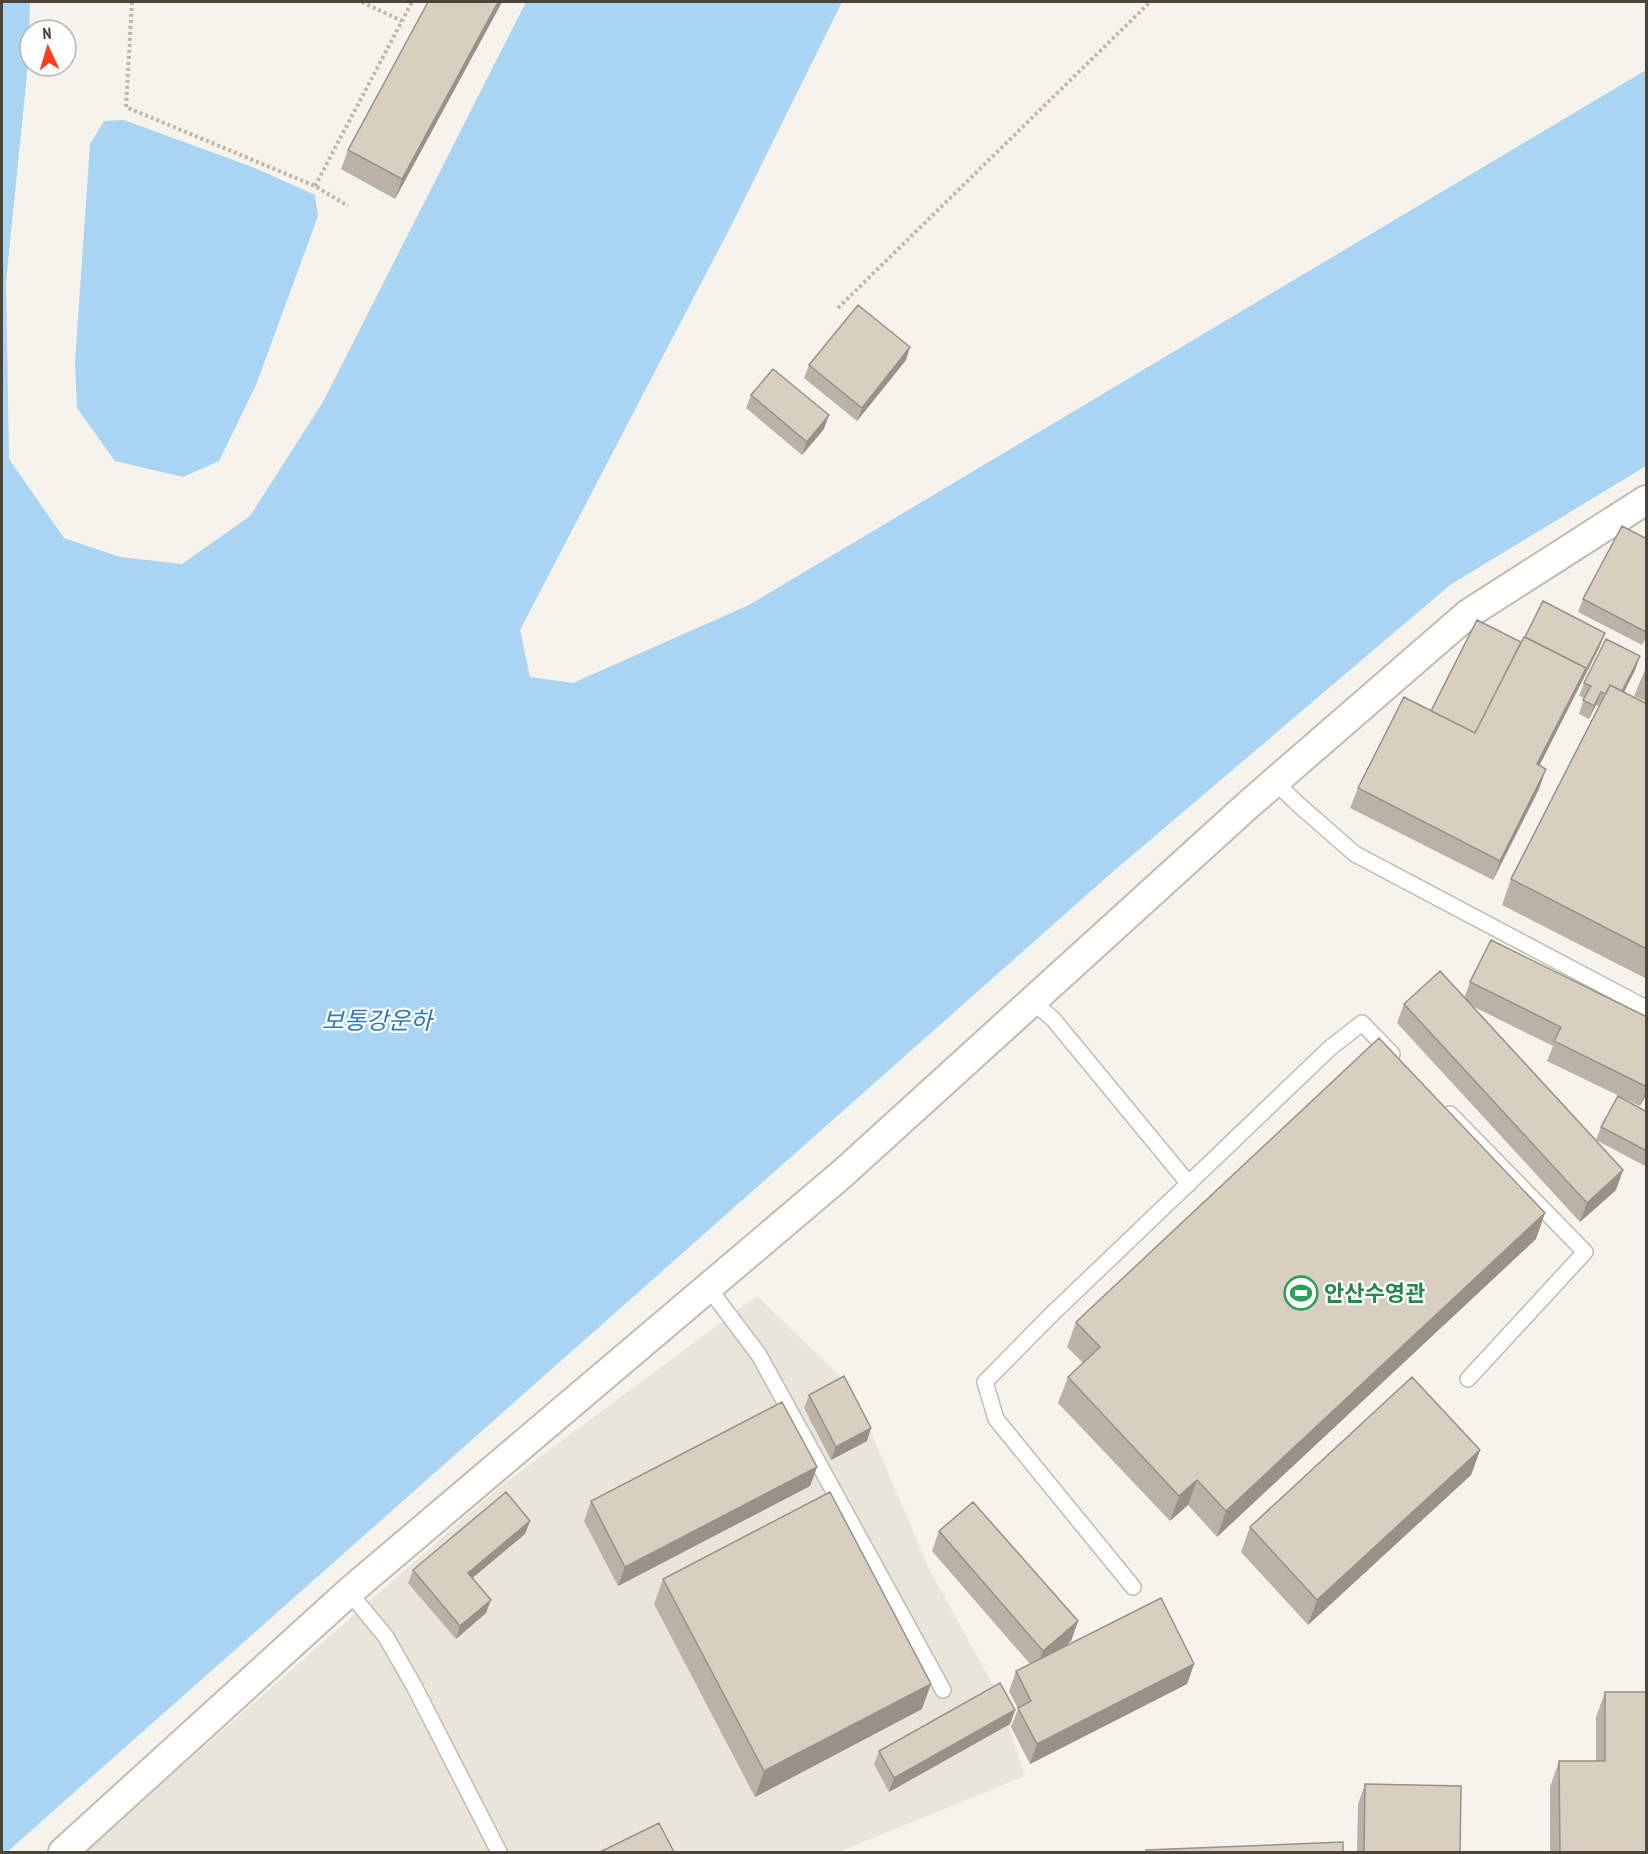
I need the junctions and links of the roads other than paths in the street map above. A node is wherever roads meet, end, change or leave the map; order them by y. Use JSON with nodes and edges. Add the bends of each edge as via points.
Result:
{"nodes":[{"id":1,"x":1647,"y":500,"type":"edge"},
{"id":2,"x":1275,"y":782,"type":"junction"},
{"id":3,"x":1032,"y":1001,"type":"junction"},
{"id":4,"x":1647,"y":1008,"type":"edge"},
{"id":5,"x":1403,"y":1065,"type":"edge"},
{"id":6,"x":1436,"y":1099,"type":"edge"},
{"id":7,"x":1188,"y":1184,"type":"junction"},
{"id":8,"x":708,"y":1287,"type":"junction"},
{"id":9,"x":1468,"y":1379,"type":"dead end"},
{"id":10,"x":1133,"y":1587,"type":"dead end"},
{"id":11,"x":349,"y":1592,"type":"junction"},
{"id":12,"x":943,"y":1690,"type":"dead end"},
{"id":13,"x":63,"y":1852,"type":"edge"},
{"id":14,"x":499,"y":1852,"type":"edge"}],
"edges":[{"from":1,"to":2,"type":"street","via":[[1468,614]]},
{"from":2,"to":3,"type":"street"},
{"from":2,"to":4,"type":"lane","via":[[1355,854]]},
{"from":3,"to":7,"type":"lane","via":[[1053,1018]]},
{"from":3,"to":8,"type":"street","via":[[842,1174]]},
{"from":5,"to":7,"type":"lane","via":[[1362,1023],[1330,1048]]},
{"from":6,"to":9,"type":"lane","via":[[1586,1252]]},
{"from":7,"to":10,"type":"lane","via":[[985,1382],[996,1419]]},
{"from":8,"to":11,"type":"street"},
{"from":8,"to":12,"type":"lane","via":[[759,1355]]},
{"from":11,"to":13,"type":"street"},
{"from":11,"to":14,"type":"lane","via":[[386,1637]]}]}
